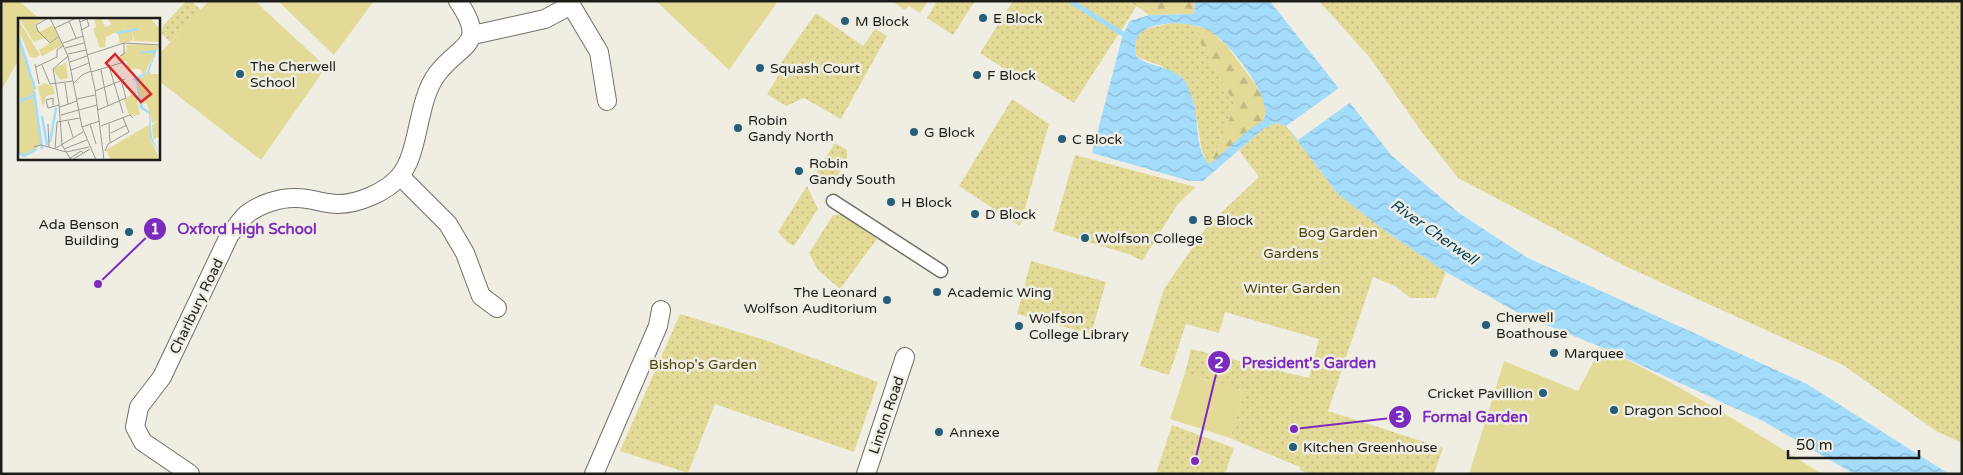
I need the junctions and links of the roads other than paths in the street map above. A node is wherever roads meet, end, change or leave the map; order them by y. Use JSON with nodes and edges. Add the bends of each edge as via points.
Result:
{"nodes":[{"id":1,"x":458,"y":1,"type":"edge"},
{"id":2,"x":473,"y":35,"type":"junction"},
{"id":3,"x":607,"y":101,"type":"dead end"},
{"id":4,"x":400,"y":176,"type":"junction"},
{"id":5,"x":833,"y":201,"type":"dead end"},
{"id":6,"x":941,"y":271,"type":"dead end"},
{"id":7,"x":497,"y":308,"type":"dead end"},
{"id":8,"x":661,"y":310,"type":"dead end"},
{"id":9,"x":906,"y":357,"type":"dead end"},
{"id":10,"x":182,"y":472,"type":"edge"},
{"id":11,"x":594,"y":474,"type":"edge"},
{"id":12,"x":866,"y":474,"type":"edge"}],
"edges":[{"from":1,"to":2,"type":"street"},
{"from":2,"to":3,"type":"street","via":[[545,19],[571,5],[599,52]]},
{"from":2,"to":4,"type":"street","name":"Charlbury Road","via":[[468,46],[437,74],[427,91],[409,156]]},
{"from":4,"to":7,"type":"street","via":[[448,224],[481,296]]},
{"from":4,"to":10,"type":"street","name":"Charlbury Road","via":[[380,191],[352,202],[338,204],[296,197],[266,203],[247,214],[230,234],[162,377],[139,406],[135,427],[143,442]]},
{"from":5,"to":6,"type":"street"},
{"from":8,"to":11,"type":"street","via":[[658,326]]},
{"from":9,"to":12,"type":"street","name":"Linton Road"}]}
